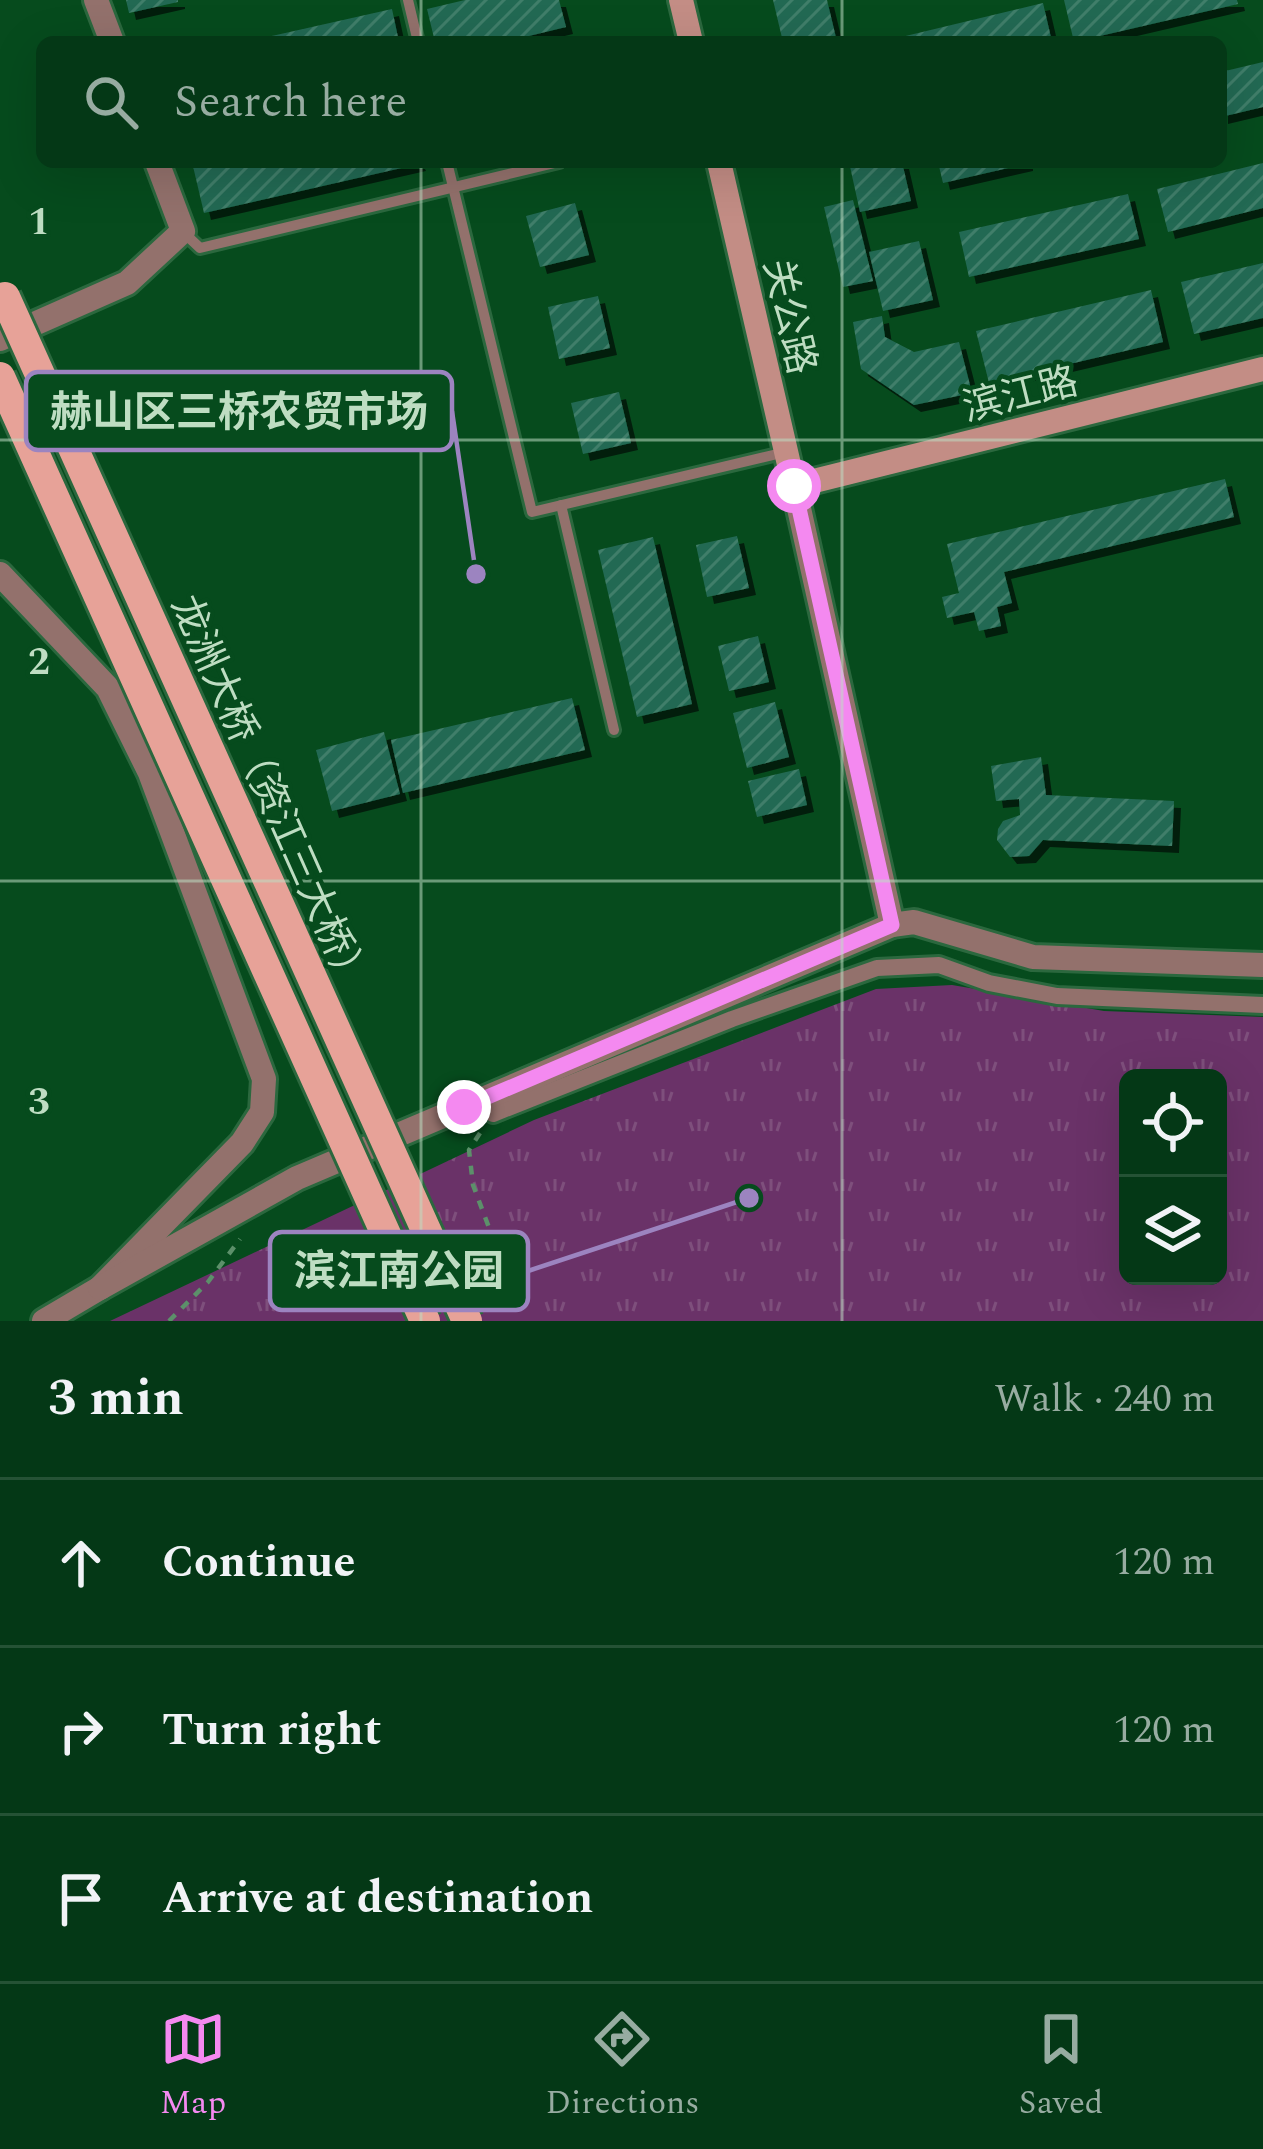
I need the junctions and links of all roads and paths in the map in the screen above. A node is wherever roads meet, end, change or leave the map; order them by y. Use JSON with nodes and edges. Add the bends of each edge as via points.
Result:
{"nodes":[{"id":1,"x":96,"y":0,"type":"edge"},
{"id":2,"x":408,"y":0,"type":"edge"},
{"id":3,"x":681,"y":0,"type":"edge"},
{"id":4,"x":110,"y":36,"type":"edge"},
{"id":5,"x":417,"y":36,"type":"edge"},
{"id":6,"x":690,"y":36,"type":"edge"},
{"id":7,"x":159,"y":168,"type":"edge"},
{"id":8,"x":448,"y":168,"type":"edge"},
{"id":9,"x":532,"y":168,"type":"edge"},
{"id":10,"x":720,"y":168,"type":"edge"},
{"id":11,"x":453,"y":186,"type":"junction"},
{"id":12,"x":182,"y":232,"type":"junction"},
{"id":13,"x":5,"y":297,"type":"dead end"},
{"id":14,"x":0,"y":339,"type":"edge"},
{"id":15,"x":1263,"y":369,"type":"edge"},
{"id":16,"x":0,"y":377,"type":"edge"},
{"id":17,"x":786,"y":452,"type":"junction"},
{"id":18,"x":794,"y":486,"type":"junction"},
{"id":19,"x":561,"y":505,"type":"junction"},
{"id":20,"x":0,"y":574,"type":"edge"},
{"id":21,"x":614,"y":730,"type":"dead end"},
{"id":22,"x":892,"y":925,"type":"junction"},
{"id":23,"x":1263,"y":965,"type":"edge"},
{"id":24,"x":1263,"y":1005,"type":"edge"},
{"id":25,"x":493,"y":1114,"type":"joint"},
{"id":26,"x":252,"y":1203,"type":"junction"},
{"id":27,"x":506,"y":1273,"type":"dead end"},
{"id":28,"x":100,"y":1288,"type":"junction"},
{"id":29,"x":44,"y":1321,"type":"edge"},
{"id":30,"x":170,"y":1321,"type":"edge"},
{"id":31,"x":424,"y":1321,"type":"edge"},
{"id":32,"x":467,"y":1321,"type":"edge"}],
"edges":[{"from":1,"to":4,"type":"street"},
{"from":2,"to":5,"type":"lane"},
{"from":3,"to":6,"type":"main road"},
{"from":7,"to":12,"type":"street"},
{"from":8,"to":11,"type":"lane"},
{"from":9,"to":11,"type":"lane"},
{"from":10,"to":17,"type":"main road","name":"关公路"},
{"from":11,"to":12,"type":"lane","via":[[200,248]]},
{"from":11,"to":19,"type":"lane","via":[[532,512]]},
{"from":12,"to":14,"type":"street","via":[[127,283]]},
{"from":13,"to":32,"type":"main road","name":"龙洲大桥（资江三大桥）","bridge":true},
{"from":15,"to":18,"type":"main road","name":"滨江路"},
{"from":16,"to":31,"type":"main road","name":"龙洲大桥（资江三大桥）","bridge":true},
{"from":17,"to":18,"type":"main road","name":"关公路"},
{"from":17,"to":19,"type":"lane"},
{"from":18,"to":22,"type":"street"},
{"from":19,"to":21,"type":"lane"},
{"from":20,"to":28,"type":"street","via":[[108,688],[150,773],[264,1079],[262,1112],[242,1143]]},
{"from":22,"to":23,"type":"street","via":[[914,922],[1034,957]]},
{"from":22,"to":26,"type":"street"},
{"from":24,"to":25,"type":"street","via":[[1057,996],[939,964],[877,968]]},
{"from":25,"to":27,"type":"path","via":[[469,1150],[473,1185]]},
{"from":26,"to":28,"type":"street"},
{"from":26,"to":30,"type":"path","via":[[245,1232]]},
{"from":28,"to":29,"type":"street"}]}
